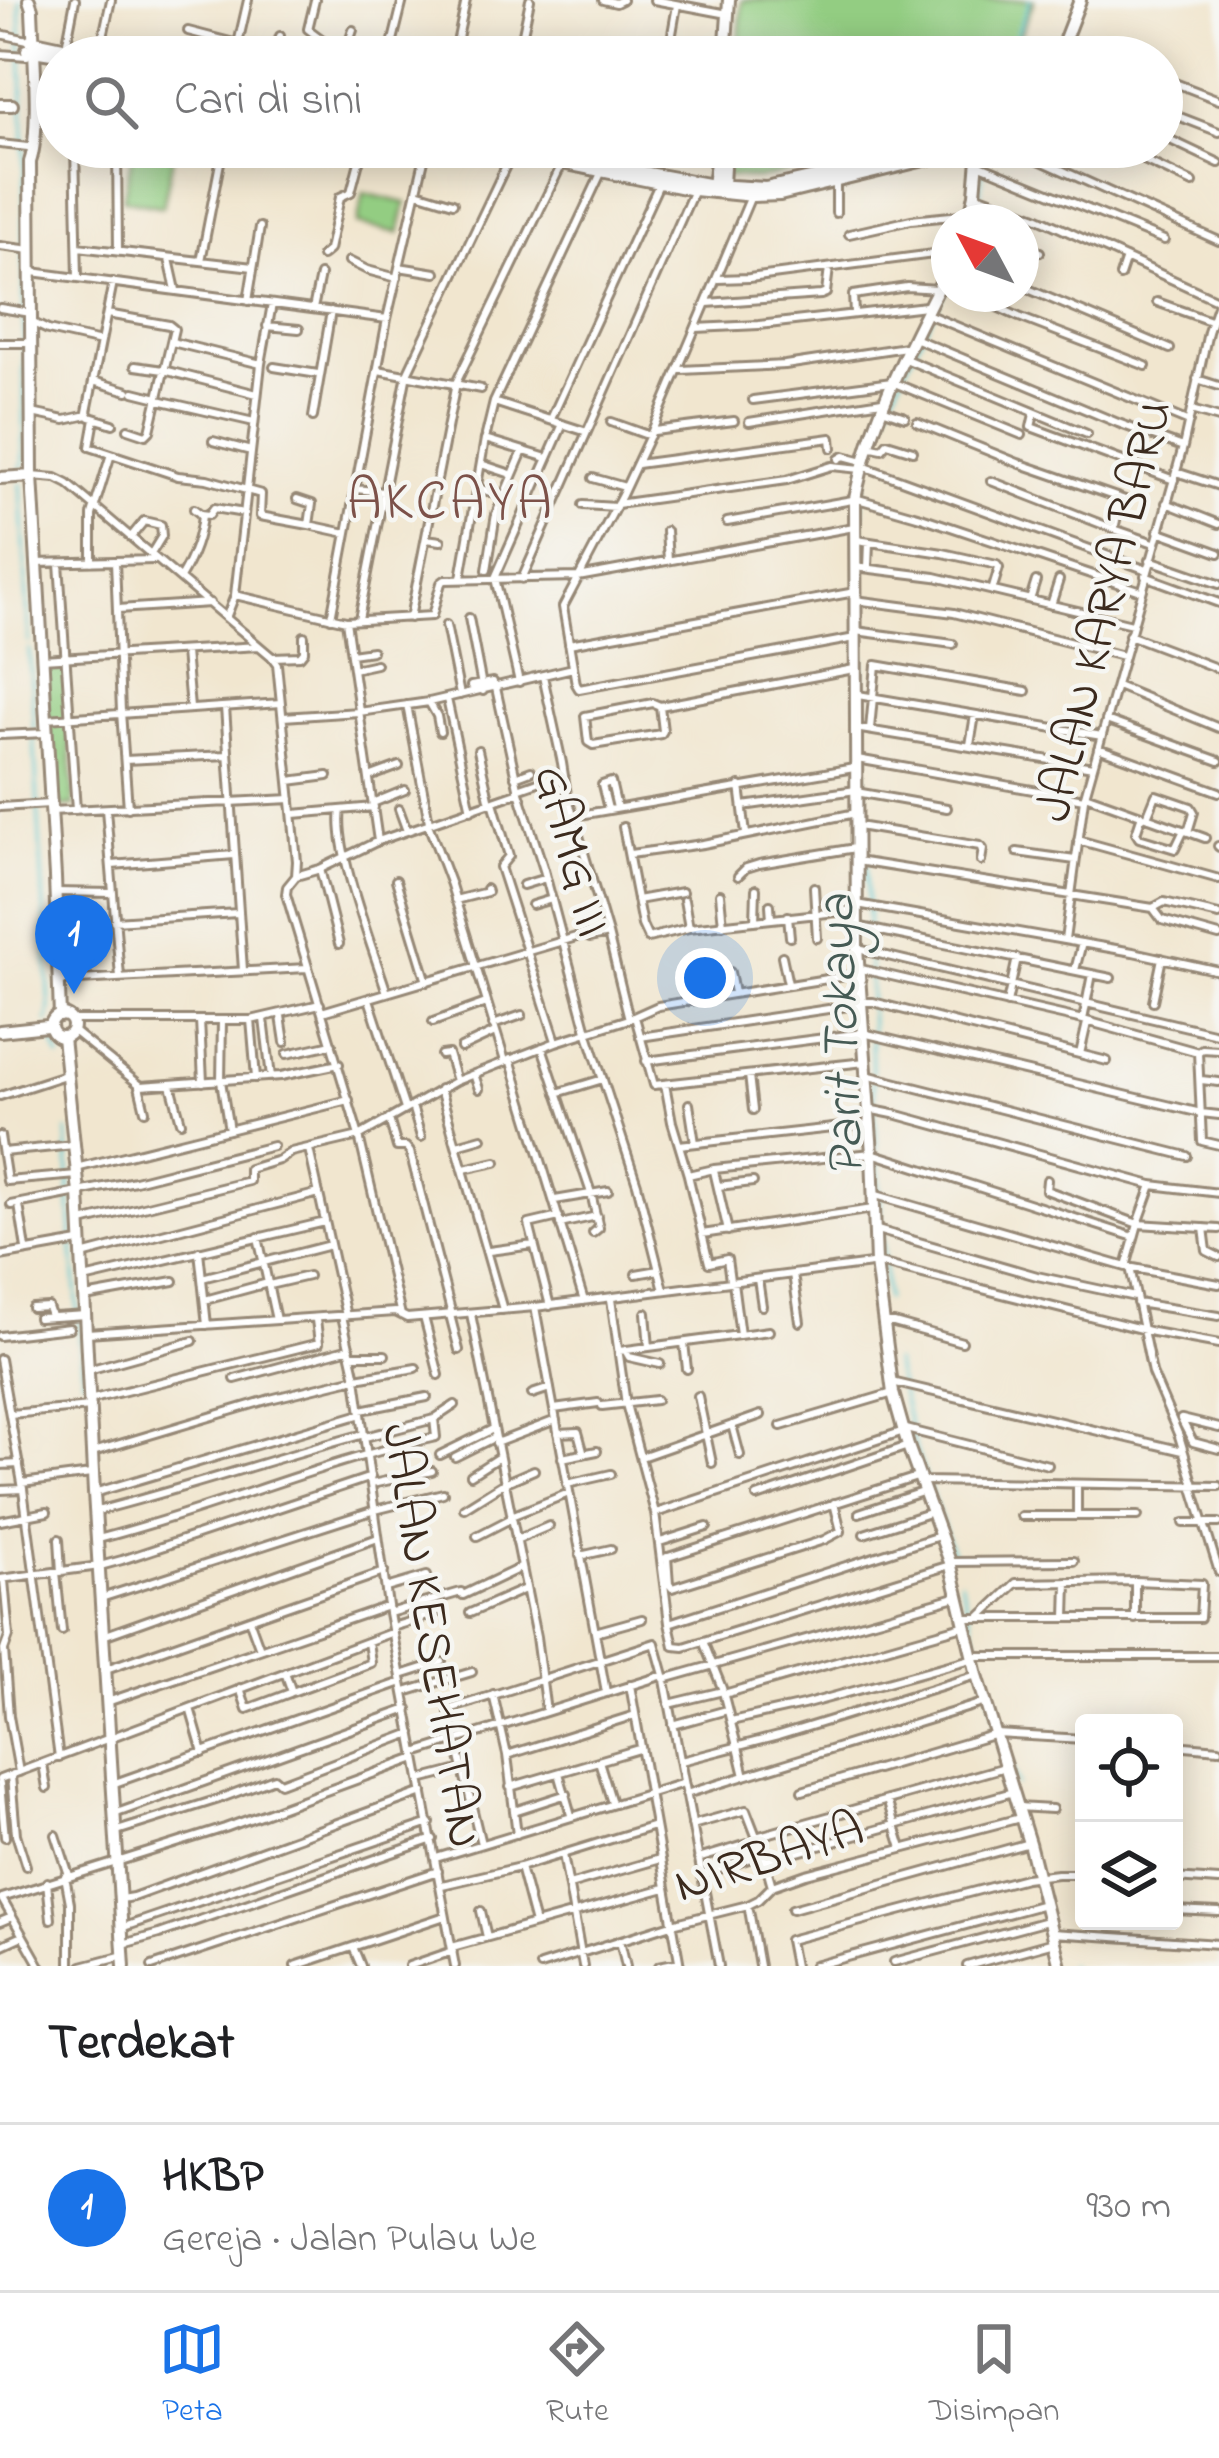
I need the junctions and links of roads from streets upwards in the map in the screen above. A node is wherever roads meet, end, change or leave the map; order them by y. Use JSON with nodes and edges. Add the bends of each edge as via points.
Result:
{"nodes":[{"id":1,"x":29,"y":0,"type":"edge"},
{"id":2,"x":75,"y":0,"type":"edge"},
{"id":3,"x":111,"y":0,"type":"edge"},
{"id":4,"x":248,"y":0,"type":"edge"},
{"id":5,"x":315,"y":0,"type":"edge"},
{"id":6,"x":403,"y":0,"type":"edge"},
{"id":7,"x":466,"y":0,"type":"edge"},
{"id":8,"x":530,"y":0,"type":"edge"},
{"id":9,"x":603,"y":0,"type":"edge"},
{"id":10,"x":654,"y":0,"type":"edge"},
{"id":11,"x":732,"y":0,"type":"edge"},
{"id":12,"x":1077,"y":0,"type":"edge"},
{"id":13,"x":619,"y":1,"type":"edge"},
{"id":14,"x":677,"y":5,"type":"junction"},
{"id":15,"x":728,"y":14,"type":"junction"},
{"id":16,"x":353,"y":30,"type":"dead end"},
{"id":17,"x":188,"y":31,"type":"dead end"},
{"id":18,"x":0,"y":34,"type":"edge"},
{"id":19,"x":70,"y":36,"type":"edge"},
{"id":20,"x":106,"y":36,"type":"edge"},
{"id":21,"x":207,"y":36,"type":"edge"},
{"id":22,"x":240,"y":36,"type":"edge"},
{"id":23,"x":317,"y":36,"type":"edge"},
{"id":24,"x":351,"y":36,"type":"edge"},
{"id":25,"x":394,"y":36,"type":"edge"},
{"id":26,"x":458,"y":36,"type":"edge"},
{"id":27,"x":522,"y":36,"type":"edge"},
{"id":28,"x":672,"y":36,"type":"edge"},
{"id":29,"x":728,"y":36,"type":"edge"},
{"id":30,"x":729,"y":36,"type":"edge"},
{"id":31,"x":1064,"y":36,"type":"edge"},
{"id":32,"x":25,"y":47,"type":"junction"},
{"id":33,"x":36,"y":48,"type":"edge"},
{"id":34,"x":0,"y":54,"type":"edge"},
{"id":35,"x":1183,"y":86,"type":"edge"},
{"id":36,"x":1219,"y":100,"type":"edge"},
{"id":37,"x":6,"y":105,"type":"edge"},
{"id":38,"x":27,"y":106,"type":"junction"},
{"id":39,"x":1183,"y":118,"type":"edge"},
{"id":40,"x":1219,"y":132,"type":"edge"},
{"id":41,"x":0,"y":144,"type":"edge"},
{"id":42,"x":23,"y":146,"type":"junction"},
{"id":43,"x":1183,"y":146,"type":"edge"},
{"id":44,"x":30,"y":162,"type":"junction"},
{"id":45,"x":1219,"y":163,"type":"edge"},
{"id":46,"x":76,"y":168,"type":"edge"},
{"id":47,"x":117,"y":168,"type":"edge"},
{"id":48,"x":219,"y":168,"type":"edge"},
{"id":49,"x":357,"y":168,"type":"edge"},
{"id":50,"x":422,"y":168,"type":"edge"},
{"id":51,"x":505,"y":168,"type":"edge"},
{"id":52,"x":560,"y":168,"type":"edge"},
{"id":53,"x":587,"y":168,"type":"edge"},
{"id":54,"x":609,"y":168,"type":"edge"},
{"id":55,"x":719,"y":168,"type":"edge"},
{"id":56,"x":879,"y":168,"type":"joint"},
{"id":57,"x":983,"y":168,"type":"edge"},
{"id":58,"x":990,"y":168,"type":"edge"},
{"id":59,"x":1057,"y":168,"type":"edge"},
{"id":60,"x":1161,"y":168,"type":"edge"},
{"id":61,"x":602,"y":171,"type":"junction"},
{"id":62,"x":633,"y":174,"type":"junction"},
{"id":63,"x":1193,"y":183,"type":"dead end"},
{"id":64,"x":659,"y":184,"type":"junction"},
{"id":65,"x":718,"y":185,"type":"junction"},
{"id":66,"x":836,"y":186,"type":"junction"},
{"id":67,"x":694,"y":190,"type":"junction"},
{"id":68,"x":781,"y":190,"type":"junction"},
{"id":69,"x":417,"y":192,"type":"junction"},
{"id":70,"x":980,"y":195,"type":"junction"},
{"id":71,"x":751,"y":196,"type":"junction"},
{"id":72,"x":453,"y":202,"type":"dead end"},
{"id":73,"x":976,"y":204,"type":"edge"},
{"id":74,"x":836,"y":213,"type":"dead end"},
{"id":75,"x":931,"y":219,"type":"edge"},
{"id":76,"x":260,"y":227,"type":"dead end"},
{"id":77,"x":849,"y":234,"type":"dead end"},
{"id":78,"x":1163,"y":240,"type":"dead end"},
{"id":79,"x":1219,"y":241,"type":"edge"},
{"id":80,"x":0,"y":245,"type":"edge"},
{"id":81,"x":78,"y":247,"type":"junction"},
{"id":82,"x":25,"y":249,"type":"junction"},
{"id":83,"x":118,"y":251,"type":"junction"},
{"id":84,"x":931,"y":254,"type":"edge"},
{"id":85,"x":322,"y":256,"type":"dead end"},
{"id":86,"x":168,"y":257,"type":"junction"},
{"id":87,"x":1126,"y":258,"type":"junction"},
{"id":88,"x":201,"y":261,"type":"junction"},
{"id":89,"x":349,"y":261,"type":"dead end"},
{"id":90,"x":253,"y":267,"type":"junction"},
{"id":91,"x":399,"y":267,"type":"junction"},
{"id":92,"x":829,"y":268,"type":"junction"},
{"id":93,"x":31,"y":271,"type":"junction"},
{"id":94,"x":436,"y":273,"type":"dead end"},
{"id":95,"x":320,"y":274,"type":"dead end"},
{"id":96,"x":1120,"y":276,"type":"dead end"},
{"id":97,"x":79,"y":278,"type":"junction"},
{"id":98,"x":397,"y":278,"type":"junction"},
{"id":99,"x":718,"y":279,"type":"junction"},
{"id":100,"x":113,"y":282,"type":"junction"},
{"id":101,"x":931,"y":285,"type":"edge"},
{"id":102,"x":176,"y":290,"type":"junction"},
{"id":103,"x":1039,"y":294,"type":"edge"},
{"id":104,"x":248,"y":301,"type":"junction"},
{"id":105,"x":1219,"y":301,"type":"edge"},
{"id":106,"x":1157,"y":302,"type":"dead end"},
{"id":107,"x":707,"y":303,"type":"junction"},
{"id":108,"x":272,"y":304,"type":"junction"},
{"id":109,"x":0,"y":308,"type":"edge"},
{"id":110,"x":314,"y":309,"type":"junction"},
{"id":111,"x":331,"y":311,"type":"junction"},
{"id":112,"x":1008,"y":312,"type":"edge"},
{"id":113,"x":931,"y":313,"type":"junction"},
{"id":114,"x":28,"y":314,"type":"junction"},
{"id":115,"x":107,"y":314,"type":"junction"},
{"id":116,"x":854,"y":315,"type":"junction"},
{"id":117,"x":387,"y":320,"type":"junction"},
{"id":118,"x":1211,"y":322,"type":"junction"},
{"id":119,"x":267,"y":326,"type":"junction"},
{"id":120,"x":696,"y":328,"type":"junction"},
{"id":121,"x":299,"y":329,"type":"dead end"},
{"id":122,"x":1208,"y":332,"type":"junction"},
{"id":123,"x":1219,"y":337,"type":"edge"},
{"id":124,"x":101,"y":342,"type":"junction"},
{"id":125,"x":172,"y":342,"type":"junction"},
{"id":126,"x":0,"y":343,"type":"edge"},
{"id":127,"x":28,"y":344,"type":"junction"},
{"id":128,"x":913,"y":349,"type":"junction"},
{"id":129,"x":1170,"y":349,"type":"dead end"},
{"id":130,"x":619,"y":361,"type":"junction"},
{"id":131,"x":261,"y":364,"type":"junction"},
{"id":132,"x":629,"y":365,"type":"dead end"},
{"id":133,"x":135,"y":366,"type":"dead end"},
{"id":134,"x":1146,"y":366,"type":"dead end"},
{"id":135,"x":274,"y":367,"type":"dead end"},
{"id":136,"x":164,"y":370,"type":"junction"},
{"id":137,"x":378,"y":370,"type":"junction"},
{"id":138,"x":679,"y":370,"type":"junction"},
{"id":139,"x":320,"y":374,"type":"junction"},
{"id":140,"x":407,"y":374,"type":"junction"},
{"id":141,"x":1198,"y":379,"type":"junction"},
{"id":142,"x":93,"y":381,"type":"junction"},
{"id":143,"x":893,"y":382,"type":"junction"},
{"id":144,"x":456,"y":383,"type":"junction"},
{"id":145,"x":1219,"y":386,"type":"edge"},
{"id":146,"x":481,"y":389,"type":"dead end"},
{"id":147,"x":257,"y":394,"type":"junction"},
{"id":148,"x":158,"y":399,"type":"junction"},
{"id":149,"x":753,"y":400,"type":"dead end"},
{"id":150,"x":494,"y":402,"type":"junction"},
{"id":151,"x":886,"y":408,"type":"junction"},
{"id":152,"x":1191,"y":410,"type":"junction"},
{"id":153,"x":31,"y":412,"type":"junction"},
{"id":154,"x":1034,"y":414,"type":"junction"},
{"id":155,"x":91,"y":417,"type":"junction"},
{"id":156,"x":314,"y":417,"type":"dead end"},
{"id":157,"x":904,"y":417,"type":"dead end"},
{"id":158,"x":1219,"y":418,"type":"edge"},
{"id":159,"x":551,"y":419,"type":"junction"},
{"id":160,"x":734,"y":421,"type":"dead end"},
{"id":161,"x":254,"y":422,"type":"junction"},
{"id":162,"x":611,"y":422,"type":"dead end"},
{"id":163,"x":749,"y":422,"type":"dead end"},
{"id":164,"x":917,"y":422,"type":"dead end"},
{"id":165,"x":1189,"y":422,"type":"junction"},
{"id":166,"x":113,"y":424,"type":"dead end"},
{"id":167,"x":563,"y":424,"type":"junction"},
{"id":168,"x":128,"y":429,"type":"dead end"},
{"id":169,"x":587,"y":432,"type":"junction"},
{"id":170,"x":878,"y":432,"type":"junction"},
{"id":171,"x":651,"y":434,"type":"junction"},
{"id":172,"x":1087,"y":434,"type":"dead end"},
{"id":173,"x":1022,"y":435,"type":"dead end"},
{"id":174,"x":486,"y":437,"type":"junction"},
{"id":175,"x":213,"y":441,"type":"dead end"},
{"id":176,"x":886,"y":443,"type":"junction"},
{"id":177,"x":868,"y":446,"type":"junction"},
{"id":178,"x":1183,"y":447,"type":"junction"},
{"id":179,"x":832,"y":448,"type":"dead end"},
{"id":180,"x":251,"y":451,"type":"junction"},
{"id":181,"x":523,"y":451,"type":"junction"},
{"id":182,"x":913,"y":451,"type":"dead end"},
{"id":183,"x":110,"y":454,"type":"junction"},
{"id":184,"x":547,"y":458,"type":"junction"},
{"id":185,"x":838,"y":459,"type":"dead end"},
{"id":186,"x":481,"y":464,"type":"junction"},
{"id":187,"x":637,"y":464,"type":"junction"},
{"id":188,"x":864,"y":466,"type":"junction"},
{"id":189,"x":513,"y":474,"type":"junction"},
{"id":190,"x":32,"y":476,"type":"junction"},
{"id":191,"x":1175,"y":476,"type":"junction"},
{"id":192,"x":0,"y":478,"type":"edge"},
{"id":193,"x":593,"y":478,"type":"dead end"},
{"id":194,"x":992,"y":481,"type":"dead end"},
{"id":195,"x":1219,"y":486,"type":"edge"},
{"id":196,"x":626,"y":487,"type":"junction"},
{"id":197,"x":356,"y":488,"type":"junction"},
{"id":198,"x":476,"y":488,"type":"junction"},
{"id":199,"x":247,"y":491,"type":"junction"},
{"id":200,"x":384,"y":492,"type":"junction"},
{"id":201,"x":502,"y":496,"type":"junction"},
{"id":202,"x":297,"y":499,"type":"dead end"},
{"id":203,"x":860,"y":499,"type":"junction"},
{"id":204,"x":1125,"y":500,"type":"dead end"},
{"id":205,"x":1166,"y":503,"type":"junction"},
{"id":206,"x":583,"y":505,"type":"dead end"},
{"id":207,"x":617,"y":505,"type":"junction"},
{"id":208,"x":94,"y":506,"type":"junction"},
{"id":209,"x":244,"y":513,"type":"junction"},
{"id":210,"x":1117,"y":516,"type":"dead end"},
{"id":211,"x":727,"y":522,"type":"dead end"},
{"id":212,"x":1219,"y":524,"type":"edge"},
{"id":213,"x":309,"y":525,"type":"junction"},
{"id":214,"x":1114,"y":529,"type":"junction"},
{"id":215,"x":666,"y":531,"type":"dead end"},
{"id":216,"x":1158,"y":531,"type":"junction"},
{"id":217,"x":347,"y":533,"type":"junction"},
{"id":218,"x":131,"y":537,"type":"junction"},
{"id":219,"x":860,"y":538,"type":"junction"},
{"id":220,"x":426,"y":539,"type":"junction"},
{"id":221,"x":492,"y":540,"type":"junction"},
{"id":222,"x":441,"y":541,"type":"dead end"},
{"id":223,"x":1154,"y":544,"type":"junction"},
{"id":224,"x":507,"y":547,"type":"junction"},
{"id":225,"x":1219,"y":553,"type":"edge"},
{"id":226,"x":154,"y":557,"type":"junction"},
{"id":227,"x":668,"y":560,"type":"junction"},
{"id":228,"x":1150,"y":560,"type":"junction"},
{"id":229,"x":92,"y":562,"type":"junction"},
{"id":230,"x":116,"y":562,"type":"junction"},
{"id":231,"x":36,"y":563,"type":"junction"},
{"id":232,"x":59,"y":563,"type":"junction"},
{"id":233,"x":862,"y":567,"type":"junction"},
{"id":234,"x":487,"y":570,"type":"dead end"},
{"id":235,"x":1146,"y":573,"type":"junction"},
{"id":236,"x":578,"y":577,"type":"junction"},
{"id":237,"x":180,"y":578,"type":"junction"},
{"id":238,"x":461,"y":578,"type":"junction"},
{"id":239,"x":495,"y":578,"type":"junction"},
{"id":240,"x":522,"y":579,"type":"junction"},
{"id":241,"x":1060,"y":580,"type":"dead end"},
{"id":242,"x":1036,"y":581,"type":"dead end"},
{"id":243,"x":1219,"y":584,"type":"edge"},
{"id":244,"x":1141,"y":591,"type":"junction"},
{"id":245,"x":992,"y":592,"type":"junction"},
{"id":246,"x":235,"y":595,"type":"junction"},
{"id":247,"x":858,"y":598,"type":"junction"},
{"id":248,"x":1030,"y":600,"type":"junction"},
{"id":249,"x":210,"y":603,"type":"junction"},
{"id":250,"x":1219,"y":603,"type":"edge"},
{"id":251,"x":1051,"y":606,"type":"junction"},
{"id":252,"x":118,"y":609,"type":"junction"},
{"id":253,"x":226,"y":618,"type":"junction"},
{"id":254,"x":331,"y":618,"type":"junction"},
{"id":255,"x":410,"y":618,"type":"junction"},
{"id":256,"x":469,"y":618,"type":"dead end"},
{"id":257,"x":346,"y":621,"type":"junction"},
{"id":258,"x":359,"y":621,"type":"junction"},
{"id":259,"x":1132,"y":624,"type":"junction"},
{"id":260,"x":446,"y":625,"type":"dead end"},
{"id":261,"x":859,"y":633,"type":"junction"},
{"id":262,"x":1129,"y":635,"type":"junction"},
{"id":263,"x":304,"y":636,"type":"dead end"},
{"id":264,"x":568,"y":644,"type":"junction"},
{"id":265,"x":953,"y":644,"type":"dead end"},
{"id":266,"x":259,"y":646,"type":"junction"},
{"id":267,"x":372,"y":651,"type":"dead end"},
{"id":268,"x":185,"y":652,"type":"junction"},
{"id":269,"x":351,"y":654,"type":"junction"},
{"id":270,"x":118,"y":656,"type":"junction"},
{"id":271,"x":1123,"y":656,"type":"junction"},
{"id":272,"x":64,"y":657,"type":"junction"},
{"id":273,"x":272,"y":657,"type":"junction"},
{"id":274,"x":41,"y":658,"type":"junction"},
{"id":275,"x":376,"y":664,"type":"dead end"},
{"id":276,"x":573,"y":668,"type":"junction"},
{"id":277,"x":353,"y":669,"type":"junction"},
{"id":278,"x":854,"y":669,"type":"junction"},
{"id":279,"x":1219,"y":669,"type":"edge"},
{"id":280,"x":543,"y":676,"type":"junction"},
{"id":281,"x":519,"y":682,"type":"junction"},
{"id":282,"x":495,"y":685,"type":"junction"},
{"id":283,"x":471,"y":686,"type":"dead end"},
{"id":284,"x":1115,"y":686,"type":"junction"},
{"id":285,"x":482,"y":688,"type":"junction"},
{"id":286,"x":1026,"y":691,"type":"dead end"},
{"id":287,"x":460,"y":695,"type":"junction"},
{"id":288,"x":863,"y":696,"type":"junction"},
{"id":289,"x":447,"y":699,"type":"junction"},
{"id":290,"x":429,"y":702,"type":"junction"},
{"id":291,"x":281,"y":704,"type":"junction"},
{"id":292,"x":407,"y":705,"type":"junction"},
{"id":293,"x":660,"y":706,"type":"junction"},
{"id":294,"x":225,"y":707,"type":"junction"},
{"id":295,"x":190,"y":709,"type":"junction"},
{"id":296,"x":121,"y":712,"type":"junction"},
{"id":297,"x":359,"y":712,"type":"junction"},
{"id":298,"x":975,"y":715,"type":"junction"},
{"id":299,"x":283,"y":717,"type":"junction"},
{"id":300,"x":68,"y":718,"type":"junction"},
{"id":301,"x":1106,"y":720,"type":"junction"},
{"id":302,"x":46,"y":726,"type":"junction"},
{"id":303,"x":862,"y":728,"type":"junction"},
{"id":304,"x":1219,"y":728,"type":"edge"},
{"id":305,"x":440,"y":732,"type":"dead end"},
{"id":306,"x":0,"y":735,"type":"edge"},
{"id":307,"x":1102,"y":736,"type":"junction"},
{"id":308,"x":970,"y":745,"type":"junction"},
{"id":309,"x":1098,"y":748,"type":"junction"},
{"id":310,"x":478,"y":750,"type":"dead end"},
{"id":311,"x":227,"y":755,"type":"junction"},
{"id":312,"x":124,"y":760,"type":"junction"},
{"id":313,"x":1219,"y":761,"type":"edge"},
{"id":314,"x":859,"y":762,"type":"junction"},
{"id":315,"x":399,"y":766,"type":"dead end"},
{"id":316,"x":1093,"y":767,"type":"junction"},
{"id":317,"x":531,"y":771,"type":"dead end"},
{"id":318,"x":328,"y":776,"type":"dead end"},
{"id":319,"x":369,"y":776,"type":"junction"},
{"id":320,"x":515,"y":776,"type":"junction"},
{"id":321,"x":289,"y":781,"type":"junction"},
{"id":322,"x":538,"y":782,"type":"dead end"},
{"id":323,"x":740,"y":786,"type":"junction"},
{"id":324,"x":405,"y":790,"type":"dead end"},
{"id":325,"x":518,"y":791,"type":"junction"},
{"id":326,"x":859,"y":792,"type":"junction"},
{"id":327,"x":1219,"y":792,"type":"edge"},
{"id":328,"x":1084,"y":797,"type":"junction"},
{"id":329,"x":291,"y":799,"type":"junction"},
{"id":330,"x":232,"y":802,"type":"junction"},
{"id":331,"x":492,"y":803,"type":"junction"},
{"id":332,"x":374,"y":805,"type":"junction"},
{"id":333,"x":743,"y":806,"type":"junction"},
{"id":334,"x":0,"y":807,"type":"edge"},
{"id":335,"x":50,"y":807,"type":"junction"},
{"id":336,"x":128,"y":808,"type":"junction"},
{"id":337,"x":947,"y":808,"type":"dead end"},
{"id":338,"x":106,"y":809,"type":"junction"},
{"id":339,"x":399,"y":809,"type":"dead end"},
{"id":340,"x":76,"y":810,"type":"junction"},
{"id":341,"x":341,"y":810,"type":"junction"},
{"id":342,"x":471,"y":810,"type":"junction"},
{"id":343,"x":293,"y":814,"type":"junction"},
{"id":344,"x":574,"y":815,"type":"junction"},
{"id":345,"x":1144,"y":816,"type":"junction"},
{"id":346,"x":428,"y":823,"type":"junction"},
{"id":347,"x":859,"y":823,"type":"junction"},
{"id":348,"x":623,"y":827,"type":"dead end"},
{"id":349,"x":407,"y":831,"type":"junction"},
{"id":350,"x":1186,"y":831,"type":"junction"},
{"id":351,"x":746,"y":834,"type":"junction"},
{"id":352,"x":1205,"y":838,"type":"dead end"},
{"id":353,"x":1078,"y":840,"type":"junction"},
{"id":354,"x":378,"y":842,"type":"junction"},
{"id":355,"x":1016,"y":852,"type":"dead end"},
{"id":356,"x":628,"y":854,"type":"junction"},
{"id":357,"x":234,"y":855,"type":"junction"},
{"id":358,"x":345,"y":857,"type":"junction"},
{"id":359,"x":859,"y":858,"type":"junction"},
{"id":360,"x":1075,"y":860,"type":"junction"},
{"id":361,"x":981,"y":861,"type":"dead end"},
{"id":362,"x":110,"y":865,"type":"junction"},
{"id":363,"x":320,"y":869,"type":"junction"},
{"id":364,"x":738,"y":875,"type":"dead end"},
{"id":365,"x":296,"y":876,"type":"junction"},
{"id":366,"x":546,"y":878,"type":"junction"},
{"id":367,"x":1219,"y":879,"type":"edge"},
{"id":368,"x":396,"y":880,"type":"dead end"},
{"id":369,"x":523,"y":885,"type":"dead end"},
{"id":370,"x":814,"y":886,"type":"dead end"},
{"id":371,"x":486,"y":889,"type":"dead end"},
{"id":372,"x":756,"y":889,"type":"dead end"},
{"id":373,"x":56,"y":892,"type":"junction"},
{"id":374,"x":112,"y":893,"type":"junction"},
{"id":375,"x":1071,"y":894,"type":"junction"},
{"id":376,"x":720,"y":895,"type":"dead end"},
{"id":377,"x":551,"y":899,"type":"junction"},
{"id":378,"x":455,"y":900,"type":"junction"},
{"id":379,"x":637,"y":900,"type":"junction"},
{"id":380,"x":532,"y":905,"type":"dead end"},
{"id":381,"x":770,"y":905,"type":"dead end"},
{"id":382,"x":859,"y":905,"type":"junction"},
{"id":383,"x":1153,"y":908,"type":"junction"},
{"id":384,"x":237,"y":913,"type":"junction"},
{"id":385,"x":815,"y":914,"type":"junction"},
{"id":386,"x":1219,"y":915,"type":"edge"},
{"id":387,"x":788,"y":916,"type":"junction"},
{"id":388,"x":771,"y":919,"type":"junction"},
{"id":389,"x":114,"y":920,"type":"junction"},
{"id":390,"x":755,"y":921,"type":"junction"},
{"id":391,"x":723,"y":925,"type":"junction"},
{"id":392,"x":861,"y":927,"type":"junction"},
{"id":393,"x":689,"y":928,"type":"junction"},
{"id":394,"x":608,"y":934,"type":"junction"},
{"id":395,"x":1219,"y":936,"type":"edge"},
{"id":396,"x":790,"y":937,"type":"dead end"},
{"id":397,"x":817,"y":938,"type":"dead end"},
{"id":398,"x":1065,"y":940,"type":"junction"},
{"id":399,"x":562,"y":941,"type":"junction"},
{"id":400,"x":1082,"y":943,"type":"junction"},
{"id":401,"x":339,"y":944,"type":"dead end"},
{"id":402,"x":528,"y":950,"type":"junction"},
{"id":403,"x":863,"y":950,"type":"junction"},
{"id":404,"x":782,"y":956,"type":"dead end"},
{"id":405,"x":1017,"y":958,"type":"junction"},
{"id":406,"x":1162,"y":958,"type":"junction"},
{"id":407,"x":476,"y":967,"type":"junction"},
{"id":408,"x":308,"y":968,"type":"junction"},
{"id":409,"x":243,"y":970,"type":"junction"},
{"id":410,"x":1075,"y":970,"type":"junction"},
{"id":411,"x":863,"y":971,"type":"junction"},
{"id":412,"x":1219,"y":971,"type":"edge"},
{"id":413,"x":730,"y":972,"type":"dead end"},
{"id":414,"x":1092,"y":974,"type":"junction"},
{"id":415,"x":120,"y":977,"type":"junction"},
{"id":416,"x":700,"y":977,"type":"dead end"},
{"id":417,"x":1111,"y":978,"type":"dead end"},
{"id":418,"x":59,"y":981,"type":"junction"},
{"id":419,"x":427,"y":982,"type":"junction"},
{"id":420,"x":788,"y":984,"type":"junction"},
{"id":421,"x":1009,"y":984,"type":"junction"},
{"id":422,"x":387,"y":993,"type":"junction"},
{"id":423,"x":734,"y":993,"type":"junction"},
{"id":424,"x":369,"y":998,"type":"junction"},
{"id":425,"x":704,"y":998,"type":"junction"},
{"id":426,"x":1154,"y":1001,"type":"dead end"},
{"id":427,"x":1086,"y":1002,"type":"junction"},
{"id":428,"x":486,"y":1003,"type":"junction"},
{"id":429,"x":866,"y":1003,"type":"junction"},
{"id":430,"x":1006,"y":1003,"type":"junction"},
{"id":431,"x":321,"y":1008,"type":"junction"},
{"id":432,"x":280,"y":1015,"type":"junction"},
{"id":433,"x":522,"y":1015,"type":"dead end"},
{"id":434,"x":632,"y":1018,"type":"junction"},
{"id":435,"x":264,"y":1019,"type":"junction"},
{"id":436,"x":200,"y":1020,"type":"junction"},
{"id":437,"x":221,"y":1020,"type":"junction"},
{"id":438,"x":251,"y":1020,"type":"junction"},
{"id":439,"x":1085,"y":1021,"type":"junction"},
{"id":440,"x":433,"y":1022,"type":"dead end"},
{"id":441,"x":64,"y":1026,"type":"junction"},
{"id":442,"x":494,"y":1029,"type":"junction"},
{"id":443,"x":0,"y":1031,"type":"edge"},
{"id":444,"x":587,"y":1031,"type":"junction"},
{"id":445,"x":869,"y":1034,"type":"junction"},
{"id":446,"x":1217,"y":1034,"type":"edge"},
{"id":447,"x":640,"y":1037,"type":"junction"},
{"id":448,"x":285,"y":1042,"type":"dead end"},
{"id":449,"x":556,"y":1042,"type":"junction"},
{"id":450,"x":332,"y":1044,"type":"junction"},
{"id":451,"x":542,"y":1047,"type":"junction"},
{"id":452,"x":461,"y":1048,"type":"dead end"},
{"id":453,"x":1219,"y":1050,"type":"edge"},
{"id":454,"x":1198,"y":1052,"type":"junction"},
{"id":455,"x":287,"y":1054,"type":"dead end"},
{"id":456,"x":1079,"y":1054,"type":"junction"},
{"id":457,"x":441,"y":1055,"type":"dead end"},
{"id":458,"x":507,"y":1060,"type":"junction"},
{"id":459,"x":646,"y":1061,"type":"junction"},
{"id":460,"x":1107,"y":1061,"type":"dead end"},
{"id":461,"x":338,"y":1064,"type":"junction"},
{"id":462,"x":870,"y":1072,"type":"junction"},
{"id":463,"x":474,"y":1073,"type":"junction"},
{"id":464,"x":66,"y":1074,"type":"junction"},
{"id":465,"x":749,"y":1075,"type":"junction"},
{"id":466,"x":271,"y":1077,"type":"junction"},
{"id":467,"x":256,"y":1078,"type":"junction"},
{"id":468,"x":603,"y":1079,"type":"junction"},
{"id":469,"x":1201,"y":1080,"type":"junction"},
{"id":470,"x":221,"y":1081,"type":"junction"},
{"id":471,"x":456,"y":1081,"type":"junction"},
{"id":472,"x":203,"y":1082,"type":"junction"},
{"id":473,"x":1219,"y":1082,"type":"edge"},
{"id":474,"x":661,"y":1084,"type":"junction"},
{"id":475,"x":171,"y":1085,"type":"junction"},
{"id":476,"x":139,"y":1086,"type":"junction"},
{"id":477,"x":440,"y":1088,"type":"junction"},
{"id":478,"x":479,"y":1089,"type":"dead end"},
{"id":479,"x":557,"y":1093,"type":"junction"},
{"id":480,"x":0,"y":1096,"type":"edge"},
{"id":481,"x":349,"y":1100,"type":"junction"},
{"id":482,"x":689,"y":1103,"type":"dead end"},
{"id":483,"x":408,"y":1107,"type":"junction"},
{"id":484,"x":753,"y":1110,"type":"dead end"},
{"id":485,"x":873,"y":1110,"type":"junction"},
{"id":486,"x":145,"y":1111,"type":"dead end"},
{"id":487,"x":1202,"y":1113,"type":"junction"},
{"id":488,"x":1219,"y":1115,"type":"edge"},
{"id":489,"x":389,"y":1119,"type":"junction"},
{"id":490,"x":181,"y":1122,"type":"dead end"},
{"id":491,"x":869,"y":1124,"type":"junction"},
{"id":492,"x":229,"y":1130,"type":"junction"},
{"id":493,"x":0,"y":1136,"type":"edge"},
{"id":494,"x":359,"y":1136,"type":"junction"},
{"id":495,"x":421,"y":1137,"type":"dead end"},
{"id":496,"x":482,"y":1138,"type":"dead end"},
{"id":497,"x":695,"y":1144,"type":"junction"},
{"id":498,"x":74,"y":1145,"type":"junction"},
{"id":499,"x":457,"y":1145,"type":"junction"},
{"id":500,"x":679,"y":1145,"type":"junction"},
{"id":501,"x":1219,"y":1145,"type":"edge"},
{"id":502,"x":273,"y":1146,"type":"dead end"},
{"id":503,"x":308,"y":1148,"type":"junction"},
{"id":504,"x":876,"y":1154,"type":"junction"},
{"id":505,"x":2,"y":1155,"type":"edge"},
{"id":506,"x":1187,"y":1156,"type":"dead end"},
{"id":507,"x":496,"y":1162,"type":"dead end"},
{"id":508,"x":464,"y":1169,"type":"junction"},
{"id":509,"x":714,"y":1169,"type":"junction"},
{"id":510,"x":77,"y":1173,"type":"junction"},
{"id":511,"x":688,"y":1174,"type":"junction"},
{"id":512,"x":1047,"y":1180,"type":"dead end"},
{"id":513,"x":4,"y":1182,"type":"edge"},
{"id":514,"x":753,"y":1182,"type":"dead end"},
{"id":515,"x":718,"y":1186,"type":"junction"},
{"id":516,"x":1152,"y":1186,"type":"junction"},
{"id":517,"x":608,"y":1191,"type":"dead end"},
{"id":518,"x":319,"y":1192,"type":"junction"},
{"id":519,"x":592,"y":1193,"type":"junction"},
{"id":520,"x":1219,"y":1193,"type":"edge"},
{"id":521,"x":78,"y":1194,"type":"junction"},
{"id":522,"x":878,"y":1195,"type":"junction"},
{"id":523,"x":555,"y":1200,"type":"junction"},
{"id":524,"x":873,"y":1209,"type":"junction"},
{"id":525,"x":597,"y":1216,"type":"junction"},
{"id":526,"x":560,"y":1220,"type":"junction"},
{"id":527,"x":80,"y":1222,"type":"junction"},
{"id":528,"x":325,"y":1222,"type":"junction"},
{"id":529,"x":1138,"y":1224,"type":"junction"},
{"id":530,"x":1204,"y":1228,"type":"junction"},
{"id":531,"x":1219,"y":1229,"type":"edge"},
{"id":532,"x":879,"y":1231,"type":"junction"},
{"id":533,"x":728,"y":1232,"type":"junction"},
{"id":534,"x":593,"y":1233,"type":"dead end"},
{"id":535,"x":702,"y":1234,"type":"junction"},
{"id":536,"x":258,"y":1237,"type":"junction"},
{"id":537,"x":1134,"y":1237,"type":"junction"},
{"id":538,"x":330,"y":1245,"type":"junction"},
{"id":539,"x":533,"y":1245,"type":"junction"},
{"id":540,"x":81,"y":1246,"type":"junction"},
{"id":541,"x":26,"y":1249,"type":"junction"},
{"id":542,"x":199,"y":1251,"type":"junction"},
{"id":543,"x":488,"y":1251,"type":"junction"},
{"id":544,"x":0,"y":1256,"type":"edge"},
{"id":545,"x":1219,"y":1256,"type":"edge"},
{"id":546,"x":264,"y":1262,"type":"junction"},
{"id":547,"x":881,"y":1263,"type":"junction"},
{"id":548,"x":1125,"y":1266,"type":"junction"},
{"id":549,"x":658,"y":1270,"type":"junction"},
{"id":550,"x":636,"y":1274,"type":"dead end"},
{"id":551,"x":793,"y":1274,"type":"junction"},
{"id":552,"x":308,"y":1276,"type":"dead end"},
{"id":553,"x":202,"y":1278,"type":"junction"},
{"id":554,"x":758,"y":1279,"type":"junction"},
{"id":555,"x":84,"y":1280,"type":"junction"},
{"id":556,"x":174,"y":1281,"type":"dead end"},
{"id":557,"x":732,"y":1282,"type":"junction"},
{"id":558,"x":269,"y":1284,"type":"junction"},
{"id":559,"x":1219,"y":1284,"type":"edge"},
{"id":560,"x":664,"y":1290,"type":"junction"},
{"id":561,"x":85,"y":1297,"type":"junction"},
{"id":562,"x":610,"y":1299,"type":"junction"},
{"id":563,"x":205,"y":1300,"type":"junction"},
{"id":564,"x":1136,"y":1300,"type":"junction"},
{"id":565,"x":584,"y":1301,"type":"junction"},
{"id":566,"x":550,"y":1306,"type":"junction"},
{"id":567,"x":762,"y":1306,"type":"dead end"},
{"id":568,"x":535,"y":1307,"type":"junction"},
{"id":569,"x":32,"y":1308,"type":"dead end"},
{"id":570,"x":503,"y":1310,"type":"junction"},
{"id":571,"x":471,"y":1313,"type":"junction"},
{"id":572,"x":646,"y":1313,"type":"dead end"},
{"id":573,"x":400,"y":1315,"type":"junction"},
{"id":574,"x":451,"y":1315,"type":"junction"},
{"id":575,"x":51,"y":1316,"type":"junction"},
{"id":576,"x":344,"y":1316,"type":"junction"},
{"id":577,"x":1219,"y":1316,"type":"edge"},
{"id":578,"x":424,"y":1317,"type":"junction"},
{"id":579,"x":38,"y":1318,"type":"dead end"},
{"id":580,"x":316,"y":1318,"type":"junction"},
{"id":581,"x":275,"y":1320,"type":"junction"},
{"id":582,"x":69,"y":1322,"type":"junction"},
{"id":583,"x":800,"y":1322,"type":"dead end"},
{"id":584,"x":87,"y":1323,"type":"junction"},
{"id":585,"x":888,"y":1323,"type":"junction"},
{"id":586,"x":207,"y":1324,"type":"junction"},
{"id":587,"x":1143,"y":1328,"type":"junction"},
{"id":588,"x":770,"y":1331,"type":"dead end"},
{"id":589,"x":740,"y":1335,"type":"junction"},
{"id":590,"x":0,"y":1336,"type":"edge"},
{"id":591,"x":193,"y":1341,"type":"dead end"},
{"id":592,"x":962,"y":1342,"type":"dead end"},
{"id":593,"x":684,"y":1343,"type":"junction"},
{"id":594,"x":1219,"y":1344,"type":"edge"},
{"id":595,"x":649,"y":1347,"type":"junction"},
{"id":596,"x":459,"y":1350,"type":"dead end"},
{"id":597,"x":622,"y":1350,"type":"junction"},
{"id":598,"x":351,"y":1352,"type":"junction"},
{"id":599,"x":385,"y":1354,"type":"dead end"},
{"id":600,"x":0,"y":1359,"type":"edge"},
{"id":601,"x":660,"y":1364,"type":"dead end"},
{"id":602,"x":416,"y":1368,"type":"dead end"},
{"id":603,"x":687,"y":1369,"type":"dead end"},
{"id":604,"x":88,"y":1370,"type":"junction"},
{"id":605,"x":439,"y":1375,"type":"dead end"},
{"id":606,"x":356,"y":1378,"type":"junction"},
{"id":607,"x":235,"y":1379,"type":"dead end"},
{"id":608,"x":895,"y":1385,"type":"junction"},
{"id":609,"x":550,"y":1388,"type":"junction"},
{"id":610,"x":532,"y":1394,"type":"dead end"},
{"id":611,"x":698,"y":1396,"type":"dead end"},
{"id":612,"x":427,"y":1397,"type":"dead end"},
{"id":613,"x":656,"y":1400,"type":"dead end"},
{"id":614,"x":90,"y":1404,"type":"junction"},
{"id":615,"x":626,"y":1404,"type":"junction"},
{"id":616,"x":455,"y":1405,"type":"dead end"},
{"id":617,"x":554,"y":1409,"type":"junction"},
{"id":618,"x":361,"y":1412,"type":"junction"},
{"id":619,"x":10,"y":1414,"type":"junction"},
{"id":620,"x":761,"y":1415,"type":"dead end"},
{"id":621,"x":434,"y":1419,"type":"junction"},
{"id":622,"x":556,"y":1420,"type":"junction"},
{"id":623,"x":732,"y":1425,"type":"junction"},
{"id":624,"x":781,"y":1426,"type":"dead end"},
{"id":625,"x":1219,"y":1428,"type":"edge"},
{"id":626,"x":906,"y":1430,"type":"junction"},
{"id":627,"x":558,"y":1433,"type":"junction"},
{"id":628,"x":706,"y":1434,"type":"junction"},
{"id":629,"x":364,"y":1436,"type":"junction"},
{"id":630,"x":495,"y":1436,"type":"junction"},
{"id":631,"x":908,"y":1445,"type":"junction"},
{"id":632,"x":1219,"y":1449,"type":"edge"},
{"id":633,"x":1183,"y":1450,"type":"junction"},
{"id":634,"x":597,"y":1451,"type":"dead end"},
{"id":635,"x":93,"y":1452,"type":"junction"},
{"id":636,"x":368,"y":1454,"type":"junction"},
{"id":637,"x":584,"y":1454,"type":"junction"},
{"id":638,"x":440,"y":1455,"type":"dead end"},
{"id":639,"x":740,"y":1455,"type":"dead end"},
{"id":640,"x":455,"y":1457,"type":"dead end"},
{"id":641,"x":499,"y":1457,"type":"junction"},
{"id":642,"x":641,"y":1457,"type":"junction"},
{"id":643,"x":562,"y":1458,"type":"junction"},
{"id":644,"x":712,"y":1462,"type":"dead end"},
{"id":645,"x":19,"y":1464,"type":"junction"},
{"id":646,"x":0,"y":1465,"type":"edge"},
{"id":647,"x":1048,"y":1465,"type":"dead end"},
{"id":648,"x":534,"y":1470,"type":"dead end"},
{"id":649,"x":433,"y":1471,"type":"dead end"},
{"id":650,"x":94,"y":1474,"type":"junction"},
{"id":651,"x":471,"y":1474,"type":"dead end"},
{"id":652,"x":610,"y":1474,"type":"dead end"},
{"id":653,"x":372,"y":1480,"type":"junction"},
{"id":654,"x":924,"y":1482,"type":"junction"},
{"id":655,"x":504,"y":1483,"type":"junction"},
{"id":656,"x":1078,"y":1484,"type":"junction"},
{"id":657,"x":1193,"y":1485,"type":"junction"},
{"id":658,"x":22,"y":1486,"type":"junction"},
{"id":659,"x":1219,"y":1486,"type":"edge"},
{"id":660,"x":568,"y":1488,"type":"junction"},
{"id":661,"x":0,"y":1490,"type":"edge"},
{"id":662,"x":94,"y":1492,"type":"junction"},
{"id":663,"x":443,"y":1493,"type":"dead end"},
{"id":664,"x":757,"y":1497,"type":"dead end"},
{"id":665,"x":834,"y":1503,"type":"junction"},
{"id":666,"x":464,"y":1508,"type":"dead end"},
{"id":667,"x":375,"y":1510,"type":"junction"},
{"id":668,"x":96,"y":1511,"type":"junction"},
{"id":669,"x":47,"y":1512,"type":"dead end"},
{"id":670,"x":932,"y":1512,"type":"junction"},
{"id":671,"x":655,"y":1513,"type":"junction"},
{"id":672,"x":859,"y":1513,"type":"dead end"},
{"id":673,"x":1021,"y":1516,"type":"dead end"},
{"id":674,"x":1077,"y":1516,"type":"junction"},
{"id":675,"x":1138,"y":1516,"type":"dead end"},
{"id":676,"x":512,"y":1517,"type":"junction"},
{"id":677,"x":21,"y":1518,"type":"junction"},
{"id":678,"x":0,"y":1521,"type":"edge"},
{"id":679,"x":1184,"y":1523,"type":"dead end"},
{"id":680,"x":1205,"y":1523,"type":"junction"},
{"id":681,"x":1219,"y":1523,"type":"edge"},
{"id":682,"x":549,"y":1526,"type":"dead end"},
{"id":683,"x":706,"y":1527,"type":"dead end"},
{"id":684,"x":18,"y":1530,"type":"dead end"},
{"id":685,"x":864,"y":1534,"type":"dead end"},
{"id":686,"x":940,"y":1535,"type":"junction"},
{"id":687,"x":477,"y":1536,"type":"dead end"},
{"id":688,"x":379,"y":1538,"type":"junction"},
{"id":689,"x":98,"y":1539,"type":"junction"},
{"id":690,"x":59,"y":1540,"type":"dead end"},
{"id":691,"x":516,"y":1540,"type":"junction"},
{"id":692,"x":660,"y":1542,"type":"junction"},
{"id":693,"x":1215,"y":1547,"type":"edge"},
{"id":694,"x":611,"y":1549,"type":"dead end"},
{"id":695,"x":580,"y":1556,"type":"junction"},
{"id":696,"x":664,"y":1558,"type":"junction"},
{"id":697,"x":1074,"y":1561,"type":"dead end"},
{"id":698,"x":953,"y":1563,"type":"junction"},
{"id":699,"x":100,"y":1566,"type":"junction"},
{"id":700,"x":1218,"y":1567,"type":"edge"},
{"id":701,"x":520,"y":1568,"type":"junction"},
{"id":702,"x":58,"y":1572,"type":"junction"},
{"id":703,"x":384,"y":1572,"type":"junction"},
{"id":704,"x":34,"y":1574,"type":"junction"},
{"id":705,"x":427,"y":1576,"type":"dead end"},
{"id":706,"x":2,"y":1579,"type":"edge"},
{"id":707,"x":1136,"y":1581,"type":"junction"},
{"id":708,"x":1067,"y":1582,"type":"junction"},
{"id":709,"x":386,"y":1588,"type":"junction"},
{"id":710,"x":526,"y":1593,"type":"junction"},
{"id":711,"x":538,"y":1593,"type":"dead end"},
{"id":712,"x":958,"y":1596,"type":"junction"},
{"id":713,"x":101,"y":1598,"type":"junction"},
{"id":714,"x":388,"y":1609,"type":"junction"},
{"id":715,"x":470,"y":1613,"type":"dead end"},
{"id":716,"x":435,"y":1614,"type":"dead end"},
{"id":717,"x":249,"y":1618,"type":"junction"},
{"id":718,"x":1066,"y":1618,"type":"junction"},
{"id":719,"x":642,"y":1619,"type":"dead end"},
{"id":720,"x":1135,"y":1619,"type":"junction"},
{"id":721,"x":970,"y":1620,"type":"junction"},
{"id":722,"x":669,"y":1623,"type":"junction"},
{"id":723,"x":393,"y":1630,"type":"junction"},
{"id":724,"x":62,"y":1631,"type":"dead end"},
{"id":725,"x":595,"y":1632,"type":"junction"},
{"id":726,"x":103,"y":1636,"type":"junction"},
{"id":727,"x":704,"y":1641,"type":"junction"},
{"id":728,"x":368,"y":1642,"type":"junction"},
{"id":729,"x":260,"y":1649,"type":"junction"},
{"id":730,"x":976,"y":1656,"type":"junction"},
{"id":731,"x":1219,"y":1656,"type":"edge"},
{"id":732,"x":601,"y":1661,"type":"junction"},
{"id":733,"x":442,"y":1662,"type":"dead end"},
{"id":734,"x":713,"y":1667,"type":"junction"},
{"id":735,"x":106,"y":1670,"type":"junction"},
{"id":736,"x":285,"y":1672,"type":"junction"},
{"id":737,"x":472,"y":1672,"type":"dead end"},
{"id":738,"x":977,"y":1675,"type":"junction"},
{"id":739,"x":664,"y":1677,"type":"junction"},
{"id":740,"x":542,"y":1678,"type":"junction"},
{"id":741,"x":402,"y":1679,"type":"junction"},
{"id":742,"x":631,"y":1685,"type":"junction"},
{"id":743,"x":240,"y":1688,"type":"junction"},
{"id":744,"x":292,"y":1692,"type":"junction"},
{"id":745,"x":405,"y":1692,"type":"junction"},
{"id":746,"x":606,"y":1692,"type":"junction"},
{"id":747,"x":723,"y":1693,"type":"junction"},
{"id":748,"x":493,"y":1694,"type":"junction"},
{"id":749,"x":107,"y":1702,"type":"junction"},
{"id":750,"x":986,"y":1702,"type":"junction"},
{"id":751,"x":669,"y":1704,"type":"junction"},
{"id":752,"x":190,"y":1708,"type":"junction"},
{"id":753,"x":408,"y":1709,"type":"junction"},
{"id":754,"x":728,"y":1710,"type":"junction"},
{"id":755,"x":546,"y":1711,"type":"junction"},
{"id":756,"x":635,"y":1715,"type":"junction"},
{"id":757,"x":731,"y":1721,"type":"junction"},
{"id":758,"x":502,"y":1725,"type":"junction"},
{"id":759,"x":673,"y":1725,"type":"junction"},
{"id":760,"x":412,"y":1733,"type":"junction"},
{"id":761,"x":1000,"y":1734,"type":"junction"},
{"id":762,"x":108,"y":1738,"type":"junction"},
{"id":763,"x":1075,"y":1738,"type":"edge"},
{"id":764,"x":457,"y":1740,"type":"junction"},
{"id":765,"x":1183,"y":1746,"type":"edge"},
{"id":766,"x":738,"y":1747,"type":"junction"},
{"id":767,"x":641,"y":1748,"type":"junction"},
{"id":768,"x":1219,"y":1749,"type":"edge"},
{"id":769,"x":203,"y":1754,"type":"junction"},
{"id":770,"x":416,"y":1755,"type":"junction"},
{"id":771,"x":508,"y":1755,"type":"junction"},
{"id":772,"x":59,"y":1758,"type":"junction"},
{"id":773,"x":599,"y":1761,"type":"junction"},
{"id":774,"x":680,"y":1761,"type":"junction"},
{"id":775,"x":43,"y":1764,"type":"junction"},
{"id":776,"x":1005,"y":1767,"type":"junction"},
{"id":777,"x":463,"y":1769,"type":"junction"},
{"id":778,"x":15,"y":1773,"type":"junction"},
{"id":779,"x":559,"y":1773,"type":"junction"},
{"id":780,"x":745,"y":1776,"type":"junction"},
{"id":781,"x":420,"y":1780,"type":"junction"},
{"id":782,"x":0,"y":1781,"type":"edge"},
{"id":783,"x":112,"y":1784,"type":"junction"},
{"id":784,"x":684,"y":1784,"type":"junction"},
{"id":785,"x":510,"y":1787,"type":"junction"},
{"id":786,"x":47,"y":1788,"type":"dead end"},
{"id":787,"x":802,"y":1791,"type":"dead end"},
{"id":788,"x":423,"y":1792,"type":"junction"},
{"id":789,"x":1013,"y":1792,"type":"junction"},
{"id":790,"x":567,"y":1794,"type":"junction"},
{"id":791,"x":648,"y":1794,"type":"junction"},
{"id":792,"x":686,"y":1795,"type":"junction"},
{"id":793,"x":887,"y":1800,"type":"junction"},
{"id":794,"x":612,"y":1803,"type":"junction"},
{"id":795,"x":1052,"y":1809,"type":"dead end"},
{"id":796,"x":514,"y":1811,"type":"junction"},
{"id":797,"x":1019,"y":1812,"type":"junction"},
{"id":798,"x":115,"y":1814,"type":"junction"},
{"id":799,"x":572,"y":1817,"type":"junction"},
{"id":800,"x":430,"y":1822,"type":"junction"},
{"id":801,"x":692,"y":1825,"type":"junction"},
{"id":802,"x":896,"y":1825,"type":"junction"},
{"id":803,"x":654,"y":1826,"type":"junction"},
{"id":804,"x":115,"y":1831,"type":"junction"},
{"id":805,"x":517,"y":1834,"type":"junction"},
{"id":806,"x":56,"y":1835,"type":"dead end"},
{"id":807,"x":5,"y":1837,"type":"dead end"},
{"id":808,"x":433,"y":1839,"type":"junction"},
{"id":809,"x":757,"y":1839,"type":"junction"},
{"id":810,"x":1028,"y":1843,"type":"junction"},
{"id":811,"x":481,"y":1844,"type":"junction"},
{"id":812,"x":902,"y":1848,"type":"junction"},
{"id":813,"x":563,"y":1853,"type":"junction"},
{"id":814,"x":436,"y":1858,"type":"junction"},
{"id":815,"x":698,"y":1858,"type":"junction"},
{"id":816,"x":764,"y":1858,"type":"junction"},
{"id":817,"x":660,"y":1859,"type":"junction"},
{"id":818,"x":117,"y":1861,"type":"junction"},
{"id":819,"x":26,"y":1866,"type":"dead end"},
{"id":820,"x":520,"y":1867,"type":"junction"},
{"id":821,"x":438,"y":1871,"type":"junction"},
{"id":822,"x":1075,"y":1874,"type":"edge"},
{"id":823,"x":67,"y":1875,"type":"junction"},
{"id":824,"x":702,"y":1875,"type":"junction"},
{"id":825,"x":1037,"y":1876,"type":"junction"},
{"id":826,"x":1183,"y":1879,"type":"edge"},
{"id":827,"x":1219,"y":1881,"type":"edge"},
{"id":828,"x":47,"y":1882,"type":"junction"},
{"id":829,"x":440,"y":1885,"type":"junction"},
{"id":830,"x":569,"y":1885,"type":"junction"},
{"id":831,"x":772,"y":1886,"type":"junction"},
{"id":832,"x":665,"y":1888,"type":"junction"},
{"id":833,"x":1,"y":1897,"type":"edge"},
{"id":834,"x":119,"y":1899,"type":"junction"},
{"id":835,"x":1044,"y":1904,"type":"junction"},
{"id":836,"x":748,"y":1908,"type":"junction"},
{"id":837,"x":792,"y":1909,"type":"dead end"},
{"id":838,"x":1183,"y":1910,"type":"edge"},
{"id":839,"x":481,"y":1911,"type":"dead end"},
{"id":840,"x":1219,"y":1912,"type":"edge"},
{"id":841,"x":573,"y":1913,"type":"junction"},
{"id":842,"x":446,"y":1915,"type":"junction"},
{"id":843,"x":711,"y":1915,"type":"junction"},
{"id":844,"x":12,"y":1917,"type":"junction"},
{"id":845,"x":51,"y":1919,"type":"dead end"},
{"id":846,"x":0,"y":1922,"type":"edge"},
{"id":847,"x":536,"y":1924,"type":"junction"},
{"id":848,"x":672,"y":1924,"type":"junction"},
{"id":849,"x":121,"y":1928,"type":"junction"},
{"id":850,"x":1052,"y":1932,"type":"junction"},
{"id":851,"x":22,"y":1936,"type":"junction"},
{"id":852,"x":488,"y":1938,"type":"junction"},
{"id":853,"x":620,"y":1940,"type":"junction"},
{"id":854,"x":1219,"y":1943,"type":"edge"},
{"id":855,"x":0,"y":1946,"type":"edge"},
{"id":856,"x":353,"y":1947,"type":"junction"},
{"id":857,"x":452,"y":1949,"type":"junction"},
{"id":858,"x":581,"y":1953,"type":"junction"},
{"id":859,"x":124,"y":1955,"type":"edge"},
{"id":860,"x":321,"y":1962,"type":"edge"},
{"id":861,"x":894,"y":1962,"type":"dead end"},
{"id":862,"x":679,"y":1964,"type":"edge"},
{"id":863,"x":40,"y":1966,"type":"edge"},
{"id":864,"x":70,"y":1966,"type":"edge"},
{"id":865,"x":82,"y":1966,"type":"edge"},
{"id":866,"x":152,"y":1966,"type":"edge"},
{"id":867,"x":295,"y":1966,"type":"edge"},
{"id":868,"x":361,"y":1966,"type":"edge"},
{"id":869,"x":409,"y":1966,"type":"edge"},
{"id":870,"x":455,"y":1966,"type":"edge"},
{"id":871,"x":540,"y":1966,"type":"edge"},
{"id":872,"x":583,"y":1966,"type":"edge"},
{"id":873,"x":626,"y":1966,"type":"edge"},
{"id":874,"x":659,"y":1966,"type":"edge"},
{"id":875,"x":719,"y":1966,"type":"edge"},
{"id":876,"x":759,"y":1966,"type":"edge"},
{"id":877,"x":794,"y":1966,"type":"edge"},
{"id":878,"x":814,"y":1966,"type":"edge"},
{"id":879,"x":967,"y":1966,"type":"edge"},
{"id":880,"x":1060,"y":1966,"type":"edge"}],
"edges":[{"from":1,"to":32,"type":"street"},
{"from":2,"to":19,"type":"street"},
{"from":3,"to":20,"type":"street"},
{"from":4,"to":22,"type":"street"},
{"from":5,"to":23,"type":"street","via":[[308,29]]},
{"from":6,"to":25,"type":"street"},
{"from":7,"to":26,"type":"street"},
{"from":8,"to":27,"type":"street"},
{"from":9,"to":13,"type":"street"},
{"from":10,"to":14,"type":"street"},
{"from":11,"to":15,"type":"street"},
{"from":11,"to":30,"type":"street"},
{"from":12,"to":31,"type":"street"},
{"from":14,"to":15,"type":"street"},
{"from":14,"to":28,"type":"street"},
{"from":15,"to":29,"type":"street"},
{"from":16,"to":24,"type":"street"},
{"from":17,"to":21,"type":"street"},
{"from":18,"to":32,"type":"street"},
{"from":32,"to":33,"type":"street"},
{"from":32,"to":34,"type":"street"},
{"from":32,"to":38,"type":"street"},
{"from":32,"to":44,"type":"street"},
{"from":35,"to":36,"type":"street"},
{"from":37,"to":38,"type":"street"},
{"from":38,"to":42,"type":"street"},
{"from":39,"to":40,"type":"street"},
{"from":41,"to":42,"type":"street"},
{"from":42,"to":44,"type":"street"},
{"from":43,"to":45,"type":"street"},
{"from":44,"to":82,"type":"street"},
{"from":46,"to":81,"type":"street"},
{"from":47,"to":83,"type":"street"},
{"from":48,"to":88,"type":"street"},
{"from":49,"to":85,"type":"street"},
{"from":50,"to":69,"type":"street"},
{"from":51,"to":140,"type":"street"},
{"from":52,"to":144,"type":"street"},
{"from":53,"to":61,"type":"street"},
{"from":54,"to":62,"type":"street"},
{"from":55,"to":65,"type":"street"},
{"from":56,"to":66,"type":"street"},
{"from":56,"to":68,"type":"street"},
{"from":57,"to":70,"type":"street"},
{"from":58,"to":78,"type":"street"},
{"from":59,"to":79,"type":"street"},
{"from":60,"to":63,"type":"street"},
{"from":61,"to":62,"type":"street"},
{"from":61,"to":150,"type":"street"},
{"from":62,"to":64,"type":"street"},
{"from":62,"to":65,"type":"street"},
{"from":64,"to":67,"type":"street"},
{"from":64,"to":159,"type":"street"},
{"from":65,"to":68,"type":"street"},
{"from":66,"to":68,"type":"street"},
{"from":66,"to":74,"type":"street"},
{"from":67,"to":71,"type":"street"},
{"from":67,"to":130,"type":"street"},
{"from":68,"to":71,"type":"street"},
{"from":69,"to":72,"type":"street"},
{"from":69,"to":91,"type":"street"},
{"from":70,"to":73,"type":"street"},
{"from":70,"to":87,"type":"street"},
{"from":71,"to":99,"type":"street"},
{"from":75,"to":77,"type":"street"},
{"from":76,"to":90,"type":"street"},
{"from":80,"to":82,"type":"street"},
{"from":81,"to":83,"type":"street"},
{"from":81,"to":97,"type":"street"},
{"from":82,"to":93,"type":"street"},
{"from":83,"to":86,"type":"street"},
{"from":84,"to":92,"type":"street"},
{"from":86,"to":88,"type":"street"},
{"from":86,"to":102,"type":"street"},
{"from":87,"to":96,"type":"street"},
{"from":87,"to":105,"type":"street"},
{"from":88,"to":90,"type":"street"},
{"from":89,"to":98,"type":"street"},
{"from":90,"to":104,"type":"street"},
{"from":91,"to":94,"type":"street"},
{"from":91,"to":98,"type":"street"},
{"from":92,"to":99,"type":"street"},
{"from":92,"to":107,"type":"street","via":[[821,295]]},
{"from":93,"to":97,"type":"street"},
{"from":93,"to":114,"type":"street"},
{"from":95,"to":110,"type":"street"},
{"from":97,"to":100,"type":"street"},
{"from":98,"to":117,"type":"street"},
{"from":99,"to":107,"type":"street"},
{"from":100,"to":102,"type":"street"},
{"from":100,"to":115,"type":"street"},
{"from":101,"to":116,"type":"street","via":[[853,295]]},
{"from":102,"to":104,"type":"street"},
{"from":103,"to":129,"type":"street"},
{"from":104,"to":108,"type":"street"},
{"from":105,"to":118,"type":"street","name":"JALAN KARYA BARU"},
{"from":106,"to":118,"type":"street"},
{"from":107,"to":120,"type":"street"},
{"from":108,"to":110,"type":"street"},
{"from":108,"to":119,"type":"street"},
{"from":109,"to":114,"type":"street"},
{"from":110,"to":111,"type":"street"},
{"from":111,"to":117,"type":"street"},
{"from":111,"to":139,"type":"street"},
{"from":112,"to":134,"type":"street"},
{"from":113,"to":116,"type":"street"},
{"from":113,"to":128,"type":"street"},
{"from":113,"to":165,"type":"street"},
{"from":114,"to":124,"type":"street","via":[[43,329]]},
{"from":114,"to":127,"type":"street"},
{"from":115,"to":124,"type":"street"},
{"from":115,"to":125,"type":"street","via":[[169,325]]},
{"from":116,"to":120,"type":"street"},
{"from":117,"to":137,"type":"street"},
{"from":118,"to":122,"type":"street","name":"JALAN KARYA BARU"},
{"from":119,"to":121,"type":"street"},
{"from":119,"to":131,"type":"street"},
{"from":120,"to":138,"type":"street"},
{"from":122,"to":123,"type":"street"},
{"from":122,"to":141,"type":"street","name":"JALAN KARYA BARU"},
{"from":124,"to":142,"type":"street"},
{"from":125,"to":131,"type":"street"},
{"from":125,"to":136,"type":"street"},
{"from":126,"to":127,"type":"street"},
{"from":127,"to":153,"type":"street"},
{"from":128,"to":138,"type":"street"},
{"from":128,"to":143,"type":"street"},
{"from":128,"to":154,"type":"street"},
{"from":128,"to":178,"type":"street"},
{"from":130,"to":132,"type":"street"},
{"from":130,"to":169,"type":"street"},
{"from":131,"to":147,"type":"street"},
{"from":133,"to":136,"type":"street"},
{"from":135,"to":139,"type":"street"},
{"from":136,"to":147,"type":"street"},
{"from":136,"to":148,"type":"street"},
{"from":137,"to":140,"type":"street"},
{"from":137,"to":197,"type":"street"},
{"from":138,"to":171,"type":"street"},
{"from":139,"to":156,"type":"street"},
{"from":140,"to":144,"type":"street"},
{"from":140,"to":200,"type":"street"},
{"from":141,"to":145,"type":"street"},
{"from":141,"to":152,"type":"street","name":"JALAN KARYA BARU"},
{"from":142,"to":148,"type":"street"},
{"from":142,"to":155,"type":"street"},
{"from":143,"to":149,"type":"street"},
{"from":143,"to":151,"type":"street"},
{"from":143,"to":173,"type":"street"},
{"from":144,"to":146,"type":"street"},
{"from":144,"to":220,"type":"street"},
{"from":147,"to":161,"type":"street"},
{"from":148,"to":161,"type":"street"},
{"from":148,"to":168,"type":"street","via":[[149,434]]},
{"from":150,"to":159,"type":"street"},
{"from":150,"to":174,"type":"street"},
{"from":151,"to":157,"type":"street"},
{"from":151,"to":163,"type":"street"},
{"from":151,"to":170,"type":"street"},
{"from":152,"to":158,"type":"street"},
{"from":152,"to":165,"type":"street","name":"JALAN KARYA BARU"},
{"from":153,"to":155,"type":"street"},
{"from":153,"to":190,"type":"street"},
{"from":154,"to":172,"type":"street"},
{"from":154,"to":191,"type":"street","via":[[1031,427]]},
{"from":155,"to":166,"type":"street"},
{"from":155,"to":183,"type":"street","via":[[89,446]]},
{"from":159,"to":167,"type":"street"},
{"from":160,"to":171,"type":"street"},
{"from":161,"to":180,"type":"street"},
{"from":162,"to":171,"type":"street"},
{"from":164,"to":204,"type":"street"},
{"from":165,"to":178,"type":"street","name":"JALAN KARYA BARU"},
{"from":167,"to":169,"type":"street"},
{"from":167,"to":184,"type":"street"},
{"from":169,"to":240,"type":"street"},
{"from":170,"to":176,"type":"street"},
{"from":170,"to":177,"type":"street"},
{"from":171,"to":187,"type":"street"},
{"from":174,"to":181,"type":"street"},
{"from":174,"to":186,"type":"street"},
{"from":175,"to":180,"type":"street"},
{"from":176,"to":177,"type":"street"},
{"from":176,"to":182,"type":"street"},
{"from":177,"to":188,"type":"street"},
{"from":178,"to":191,"type":"street","name":"JALAN KARYA BARU"},
{"from":179,"to":187,"type":"street","via":[[831,438]]},
{"from":180,"to":199,"type":"street"},
{"from":181,"to":184,"type":"street"},
{"from":181,"to":189,"type":"street"},
{"from":183,"to":199,"type":"street"},
{"from":183,"to":208,"type":"street"},
{"from":184,"to":224,"type":"street"},
{"from":185,"to":188,"type":"street"},
{"from":186,"to":189,"type":"street"},
{"from":186,"to":198,"type":"street"},
{"from":187,"to":196,"type":"street"},
{"from":188,"to":203,"type":"street"},
{"from":188,"to":207,"type":"street"},
{"from":188,"to":235,"type":"street"},
{"from":189,"to":201,"type":"street"},
{"from":190,"to":192,"type":"street"},
{"from":190,"to":208,"type":"street","via":[[62,480]]},
{"from":190,"to":231,"type":"street"},
{"from":191,"to":195,"type":"street"},
{"from":191,"to":205,"type":"street","name":"JALAN KARYA BARU"},
{"from":193,"to":196,"type":"street"},
{"from":194,"to":214,"type":"street"},
{"from":196,"to":207,"type":"street"},
{"from":197,"to":200,"type":"street"},
{"from":197,"to":217,"type":"street"},
{"from":198,"to":201,"type":"street"},
{"from":198,"to":238,"type":"street"},
{"from":199,"to":209,"type":"street"},
{"from":199,"to":213,"type":"street","via":[[262,494],[260,516]]},
{"from":200,"to":258,"type":"street"},
{"from":201,"to":221,"type":"street"},
{"from":202,"to":213,"type":"street","via":[[311,504]]},
{"from":203,"to":211,"type":"street"},
{"from":203,"to":219,"type":"street"},
{"from":203,"to":244,"type":"street"},
{"from":205,"to":212,"type":"street"},
{"from":205,"to":216,"type":"street","name":"JALAN KARYA BARU"},
{"from":206,"to":207,"type":"street"},
{"from":207,"to":236,"type":"street"},
{"from":208,"to":218,"type":"street"},
{"from":208,"to":229,"type":"street"},
{"from":209,"to":237,"type":"street","via":[[197,511],[196,546]]},
{"from":209,"to":246,"type":"street"},
{"from":210,"to":214,"type":"street"},
{"from":213,"to":217,"type":"street"},
{"from":214,"to":223,"type":"street"},
{"from":215,"to":227,"type":"street"},
{"from":216,"to":223,"type":"street","name":"JALAN KARYA BARU"},
{"from":216,"to":225,"type":"street"},
{"from":217,"to":254,"type":"street"},
{"from":218,"to":226,"type":"street"},
{"from":218,"to":226,"type":"street","via":[[144,521],[160,525]]},
{"from":219,"to":227,"type":"street"},
{"from":219,"to":233,"type":"street"},
{"from":219,"to":245,"type":"street","via":[[997,565]]},
{"from":220,"to":222,"type":"street"},
{"from":220,"to":255,"type":"street"},
{"from":221,"to":224,"type":"street"},
{"from":221,"to":234,"type":"street"},
{"from":223,"to":228,"type":"street","name":"JALAN KARYA BARU"},
{"from":224,"to":239,"type":"street"},
{"from":226,"to":230,"type":"street"},
{"from":226,"to":237,"type":"street"},
{"from":227,"to":236,"type":"street"},
{"from":228,"to":235,"type":"street","name":"JALAN KARYA BARU"},
{"from":228,"to":243,"type":"street"},
{"from":229,"to":230,"type":"street"},
{"from":229,"to":232,"type":"street"},
{"from":230,"to":252,"type":"street"},
{"from":231,"to":232,"type":"street"},
{"from":231,"to":274,"type":"street"},
{"from":232,"to":272,"type":"street"},
{"from":233,"to":245,"type":"street"},
{"from":233,"to":247,"type":"street"},
{"from":235,"to":244,"type":"street","name":"JALAN KARYA BARU"},
{"from":235,"to":250,"type":"street"},
{"from":236,"to":240,"type":"street"},
{"from":236,"to":264,"type":"street","via":[[563,607]]},
{"from":237,"to":249,"type":"street"},
{"from":238,"to":239,"type":"street"},
{"from":238,"to":255,"type":"street","via":[[441,582],[432,616]]},
{"from":239,"to":240,"type":"street"},
{"from":239,"to":281,"type":"street"},
{"from":241,"to":251,"type":"street"},
{"from":242,"to":248,"type":"street"},
{"from":244,"to":259,"type":"street","name":"JALAN KARYA BARU"},
{"from":245,"to":248,"type":"street"},
{"from":246,"to":253,"type":"street"},
{"from":246,"to":254,"type":"street"},
{"from":247,"to":261,"type":"street"},
{"from":247,"to":264,"type":"street"},
{"from":247,"to":271,"type":"street"},
{"from":248,"to":251,"type":"street"},
{"from":249,"to":252,"type":"street"},
{"from":249,"to":253,"type":"street"},
{"from":251,"to":259,"type":"street"},
{"from":252,"to":270,"type":"street"},
{"from":253,"to":266,"type":"street"},
{"from":254,"to":257,"type":"street"},
{"from":255,"to":258,"type":"street"},
{"from":256,"to":285,"type":"street"},
{"from":257,"to":258,"type":"street"},
{"from":257,"to":269,"type":"street"},
{"from":259,"to":262,"type":"street","name":"JALAN KARYA BARU"},
{"from":260,"to":287,"type":"street"},
{"from":261,"to":265,"type":"street"},
{"from":261,"to":276,"type":"street","via":[[579,689]]},
{"from":261,"to":278,"type":"street"},
{"from":262,"to":271,"type":"street","name":"JALAN KARYA BARU"},
{"from":262,"to":279,"type":"street"},
{"from":263,"to":273,"type":"street","via":[[300,656]]},
{"from":264,"to":276,"type":"street"},
{"from":266,"to":268,"type":"street"},
{"from":266,"to":273,"type":"street"},
{"from":267,"to":269,"type":"street"},
{"from":268,"to":270,"type":"street"},
{"from":268,"to":295,"type":"street"},
{"from":269,"to":277,"type":"street"},
{"from":270,"to":272,"type":"street"},
{"from":270,"to":296,"type":"street"},
{"from":271,"to":284,"type":"street","name":"JALAN KARYA BARU"},
{"from":272,"to":274,"type":"street"},
{"from":272,"to":300,"type":"street"},
{"from":273,"to":291,"type":"street"},
{"from":274,"to":302,"type":"street"},
{"from":275,"to":277,"type":"street"},
{"from":276,"to":280,"type":"street"},
{"from":277,"to":297,"type":"street"},
{"from":278,"to":288,"type":"street"},
{"from":278,"to":293,"type":"street"},
{"from":280,"to":281,"type":"street"},
{"from":280,"to":344,"type":"street"},
{"from":281,"to":282,"type":"street"},
{"from":282,"to":285,"type":"street"},
{"from":282,"to":320,"type":"street","name":"GAMG III"},
{"from":283,"to":285,"type":"street"},
{"from":284,"to":301,"type":"street","name":"JALAN KARYA BARU"},
{"from":284,"to":304,"type":"street"},
{"from":285,"to":287,"type":"street"},
{"from":286,"to":288,"type":"street","via":[[877,664]]},
{"from":287,"to":289,"type":"street"},
{"from":288,"to":298,"type":"street"},
{"from":288,"to":303,"type":"street"},
{"from":289,"to":290,"type":"street"},
{"from":289,"to":342,"type":"street"},
{"from":290,"to":292,"type":"street"},
{"from":290,"to":305,"type":"street"},
{"from":291,"to":294,"type":"street"},
{"from":291,"to":299,"type":"street"},
{"from":292,"to":297,"type":"street"},
{"from":292,"to":346,"type":"street"},
{"from":293,"to":293,"type":"street","via":[[585,716],[588,742],[661,734]]},
{"from":294,"to":295,"type":"street"},
{"from":294,"to":311,"type":"street"},
{"from":295,"to":296,"type":"street"},
{"from":296,"to":300,"type":"street"},
{"from":296,"to":312,"type":"street"},
{"from":297,"to":299,"type":"street"},
{"from":297,"to":319,"type":"street"},
{"from":298,"to":307,"type":"street"},
{"from":298,"to":308,"type":"street"},
{"from":299,"to":321,"type":"street"},
{"from":300,"to":302,"type":"street"},
{"from":300,"to":340,"type":"street"},
{"from":301,"to":307,"type":"street","name":"JALAN KARYA BARU"},
{"from":301,"to":313,"type":"street"},
{"from":302,"to":306,"type":"street"},
{"from":302,"to":335,"type":"street"},
{"from":303,"to":308,"type":"street"},
{"from":303,"to":314,"type":"street"},
{"from":307,"to":309,"type":"street","name":"JALAN KARYA BARU"},
{"from":308,"to":316,"type":"street"},
{"from":309,"to":316,"type":"street","name":"JALAN KARYA BARU"},
{"from":309,"to":327,"type":"street"},
{"from":310,"to":331,"type":"street"},
{"from":311,"to":312,"type":"street"},
{"from":311,"to":330,"type":"street"},
{"from":312,"to":336,"type":"street"},
{"from":314,"to":323,"type":"street"},
{"from":314,"to":326,"type":"street"},
{"from":314,"to":328,"type":"street"},
{"from":315,"to":319,"type":"street"},
{"from":316,"to":328,"type":"street","name":"JALAN KARYA BARU"},
{"from":317,"to":320,"type":"street"},
{"from":318,"to":321,"type":"street"},
{"from":319,"to":332,"type":"street"},
{"from":320,"to":325,"type":"street","name":"GAMG III"},
{"from":321,"to":329,"type":"street"},
{"from":322,"to":325,"type":"street"},
{"from":323,"to":333,"type":"street"},
{"from":323,"to":344,"type":"street"},
{"from":324,"to":332,"type":"street"},
{"from":325,"to":331,"type":"street"},
{"from":325,"to":366,"type":"street","name":"GAMG III"},
{"from":326,"to":333,"type":"street"},
{"from":326,"to":337,"type":"street"},
{"from":326,"to":347,"type":"street"},
{"from":328,"to":345,"type":"street"},
{"from":328,"to":353,"type":"street","name":"JALAN KARYA BARU"},
{"from":329,"to":330,"type":"street"},
{"from":329,"to":343,"type":"street"},
{"from":330,"to":336,"type":"street"},
{"from":330,"to":357,"type":"street"},
{"from":331,"to":342,"type":"street"},
{"from":331,"to":402,"type":"street","via":[[508,854],[500,867]]},
{"from":332,"to":341,"type":"street"},
{"from":332,"to":354,"type":"street"},
{"from":333,"to":351,"type":"street"},
{"from":334,"to":335,"type":"street"},
{"from":335,"to":340,"type":"street"},
{"from":335,"to":373,"type":"street"},
{"from":336,"to":338,"type":"street"},
{"from":338,"to":340,"type":"street"},
{"from":338,"to":362,"type":"street"},
{"from":339,"to":349,"type":"street"},
{"from":341,"to":343,"type":"street"},
{"from":341,"to":358,"type":"street"},
{"from":342,"to":346,"type":"street"},
{"from":343,"to":365,"type":"street"},
{"from":344,"to":394,"type":"street"},
{"from":345,"to":350,"type":"street"},
{"from":345,"to":350,"type":"street","via":[[1139,838],[1175,849]]},
{"from":345,"to":350,"type":"street","via":[[1156,795],[1191,807]]},
{"from":346,"to":349,"type":"street"},
{"from":346,"to":378,"type":"street"},
{"from":347,"to":351,"type":"street"},
{"from":347,"to":359,"type":"street"},
{"from":347,"to":361,"type":"street","via":[[980,846]]},
{"from":348,"to":356,"type":"street"},
{"from":349,"to":354,"type":"street"},
{"from":350,"to":352,"type":"street"},
{"from":351,"to":356,"type":"street"},
{"from":353,"to":360,"type":"street","name":"JALAN KARYA BARU"},
{"from":353,"to":367,"type":"street"},
{"from":354,"to":358,"type":"street"},
{"from":355,"to":360,"type":"street"},
{"from":356,"to":379,"type":"street"},
{"from":357,"to":362,"type":"street"},
{"from":357,"to":384,"type":"street"},
{"from":358,"to":363,"type":"street"},
{"from":358,"to":422,"type":"street"},
{"from":359,"to":364,"type":"street","via":[[759,864]]},
{"from":359,"to":375,"type":"street"},
{"from":359,"to":382,"type":"street"},
{"from":360,"to":375,"type":"street","name":"JALAN KARYA BARU"},
{"from":362,"to":374,"type":"street"},
{"from":363,"to":365,"type":"street"},
{"from":363,"to":401,"type":"street"},
{"from":365,"to":408,"type":"street","via":[[285,892]]},
{"from":366,"to":369,"type":"street"},
{"from":366,"to":377,"type":"street","name":"GAMG III"},
{"from":368,"to":419,"type":"street"},
{"from":370,"to":385,"type":"street"},
{"from":371,"to":378,"type":"street"},
{"from":372,"to":390,"type":"street"},
{"from":373,"to":374,"type":"street"},
{"from":373,"to":418,"type":"street"},
{"from":374,"to":389,"type":"street"},
{"from":375,"to":383,"type":"street"},
{"from":375,"to":398,"type":"street","name":"JALAN KARYA BARU"},
{"from":376,"to":391,"type":"street"},
{"from":377,"to":380,"type":"street"},
{"from":377,"to":399,"type":"street","name":"GAMG III"},
{"from":378,"to":407,"type":"street"},
{"from":379,"to":393,"type":"street","via":[[683,896]]},
{"from":379,"to":393,"type":"street","via":[[647,938]]},
{"from":381,"to":388,"type":"street"},
{"from":382,"to":385,"type":"street"},
{"from":382,"to":392,"type":"street"},
{"from":382,"to":398,"type":"street"},
{"from":383,"to":386,"type":"street","via":[[1164,902]]},
{"from":383,"to":395,"type":"street","via":[[1162,920]]},
{"from":384,"to":389,"type":"street"},
{"from":384,"to":409,"type":"street"},
{"from":385,"to":387,"type":"street"},
{"from":385,"to":397,"type":"street"},
{"from":387,"to":388,"type":"street"},
{"from":387,"to":396,"type":"street"},
{"from":388,"to":390,"type":"street"},
{"from":389,"to":415,"type":"street"},
{"from":390,"to":391,"type":"street"},
{"from":391,"to":393,"type":"street"},
{"from":392,"to":403,"type":"street"},
{"from":392,"to":405,"type":"street"},
{"from":394,"to":399,"type":"street"},
{"from":394,"to":434,"type":"street"},
{"from":398,"to":400,"type":"street"},
{"from":399,"to":402,"type":"street"},
{"from":399,"to":444,"type":"street","name":"GAMG III"},
{"from":400,"to":406,"type":"street"},
{"from":400,"to":410,"type":"street"},
{"from":402,"to":407,"type":"street"},
{"from":402,"to":449,"type":"street"},
{"from":403,"to":411,"type":"street"},
{"from":403,"to":421,"type":"street"},
{"from":404,"to":420,"type":"street"},
{"from":405,"to":410,"type":"street"},
{"from":405,"to":421,"type":"street"},
{"from":406,"to":412,"type":"street"},
{"from":406,"to":426,"type":"street"},
{"from":407,"to":419,"type":"street"},
{"from":407,"to":428,"type":"street"},
{"from":408,"to":409,"type":"street"},
{"from":408,"to":431,"type":"street"},
{"from":409,"to":415,"type":"street"},
{"from":410,"to":414,"type":"street"},
{"from":411,"to":420,"type":"street"},
{"from":411,"to":429,"type":"street"},
{"from":411,"to":430,"type":"street"},
{"from":413,"to":423,"type":"street"},
{"from":414,"to":417,"type":"street"},
{"from":414,"to":427,"type":"street"},
{"from":415,"to":418,"type":"street"},
{"from":416,"to":425,"type":"street"},
{"from":418,"to":441,"type":"street"},
{"from":419,"to":422,"type":"street"},
{"from":420,"to":423,"type":"street"},
{"from":421,"to":427,"type":"street"},
{"from":421,"to":430,"type":"street"},
{"from":422,"to":424,"type":"street"},
{"from":423,"to":425,"type":"street"},
{"from":424,"to":431,"type":"street"},
{"from":424,"to":483,"type":"street"},
{"from":425,"to":434,"type":"street"},
{"from":427,"to":439,"type":"street"},
{"from":427,"to":446,"type":"street"},
{"from":428,"to":440,"type":"street"},
{"from":428,"to":442,"type":"street"},
{"from":429,"to":445,"type":"street"},
{"from":429,"to":447,"type":"street"},
{"from":429,"to":456,"type":"street"},
{"from":430,"to":439,"type":"street"},
{"from":431,"to":432,"type":"street"},
{"from":431,"to":450,"type":"street"},
{"from":432,"to":435,"type":"street"},
{"from":432,"to":448,"type":"street"},
{"from":433,"to":442,"type":"street"},
{"from":434,"to":444,"type":"street"},
{"from":434,"to":447,"type":"street"},
{"from":435,"to":438,"type":"street"},
{"from":435,"to":466,"type":"street"},
{"from":436,"to":437,"type":"street"},
{"from":436,"to":441,"type":"street"},
{"from":436,"to":472,"type":"street"},
{"from":437,"to":438,"type":"street"},
{"from":437,"to":470,"type":"street"},
{"from":438,"to":467,"type":"street"},
{"from":439,"to":454,"type":"street"},
{"from":439,"to":456,"type":"street"},
{"from":441,"to":443,"type":"street"},
{"from":441,"to":464,"type":"street"},
{"from":441,"to":476,"type":"street"},
{"from":442,"to":452,"type":"street"},
{"from":442,"to":458,"type":"street"},
{"from":444,"to":449,"type":"street"},
{"from":444,"to":468,"type":"street","name":"GAMG III"},
{"from":445,"to":459,"type":"street"},
{"from":445,"to":462,"type":"street"},
{"from":445,"to":487,"type":"street"},
{"from":447,"to":459,"type":"street"},
{"from":449,"to":451,"type":"street"},
{"from":450,"to":455,"type":"street"},
{"from":450,"to":461,"type":"street"},
{"from":451,"to":458,"type":"street"},
{"from":451,"to":479,"type":"street"},
{"from":453,"to":454,"type":"street"},
{"from":454,"to":469,"type":"street"},
{"from":456,"to":460,"type":"street"},
{"from":457,"to":471,"type":"street","via":[[448,1054]]},
{"from":458,"to":463,"type":"street"},
{"from":458,"to":523,"type":"street"},
{"from":459,"to":474,"type":"street","via":[[652,1083]]},
{"from":461,"to":466,"type":"street"},
{"from":461,"to":481,"type":"street"},
{"from":462,"to":465,"type":"street"},
{"from":462,"to":485,"type":"street"},
{"from":462,"to":506,"type":"street"},
{"from":463,"to":471,"type":"street"},
{"from":463,"to":478,"type":"street"},
{"from":464,"to":480,"type":"street"},
{"from":464,"to":498,"type":"street"},
{"from":465,"to":474,"type":"street"},
{"from":465,"to":484,"type":"street"},
{"from":466,"to":467,"type":"street"},
{"from":467,"to":470,"type":"street"},
{"from":468,"to":479,"type":"street"},
{"from":468,"to":549,"type":"street","name":"GAMG III"},
{"from":469,"to":473,"type":"street"},
{"from":469,"to":487,"type":"street"},
{"from":470,"to":472,"type":"street"},
{"from":470,"to":492,"type":"street"},
{"from":471,"to":477,"type":"street"},
{"from":472,"to":475,"type":"street"},
{"from":474,"to":500,"type":"street"},
{"from":475,"to":476,"type":"street"},
{"from":475,"to":490,"type":"street"},
{"from":476,"to":486,"type":"street"},
{"from":477,"to":483,"type":"street"},
{"from":477,"to":499,"type":"street"},
{"from":479,"to":519,"type":"street"},
{"from":481,"to":492,"type":"street"},
{"from":481,"to":494,"type":"street"},
{"from":482,"to":497,"type":"street"},
{"from":483,"to":489,"type":"street"},
{"from":483,"to":495,"type":"street"},
{"from":485,"to":491,"type":"street"},
{"from":485,"to":516,"type":"street"},
{"from":487,"to":488,"type":"street"},
{"from":487,"to":501,"type":"street","via":[[1202,1142]]},
{"from":489,"to":494,"type":"street"},
{"from":489,"to":574,"type":"street","via":[[397,1146],[410,1153]]},
{"from":491,"to":497,"type":"street"},
{"from":491,"to":504,"type":"street"},
{"from":492,"to":510,"type":"street"},
{"from":493,"to":505,"type":"street"},
{"from":494,"to":503,"type":"street"},
{"from":494,"to":573,"type":"street"},
{"from":496,"to":499,"type":"street"},
{"from":497,"to":500,"type":"street"},
{"from":498,"to":505,"type":"street"},
{"from":498,"to":510,"type":"street"},
{"from":499,"to":508,"type":"street"},
{"from":500,"to":511,"type":"street"},
{"from":502,"to":521,"type":"street"},
{"from":503,"to":518,"type":"street","name":"JALAN KESEHATAN"},
{"from":503,"to":527,"type":"street","via":[[249,1169],[248,1181]]},
{"from":504,"to":509,"type":"street"},
{"from":504,"to":522,"type":"street"},
{"from":504,"to":537,"type":"street"},
{"from":505,"to":513,"type":"street"},
{"from":507,"to":508,"type":"street"},
{"from":508,"to":543,"type":"street"},
{"from":509,"to":511,"type":"street"},
{"from":509,"to":515,"type":"street"},
{"from":510,"to":513,"type":"street"},
{"from":510,"to":521,"type":"street"},
{"from":511,"to":535,"type":"street"},
{"from":512,"to":529,"type":"street","via":[[1046,1190]]},
{"from":514,"to":515,"type":"street"},
{"from":515,"to":533,"type":"street"},
{"from":516,"to":520,"type":"street"},
{"from":516,"to":529,"type":"street"},
{"from":517,"to":519,"type":"street"},
{"from":518,"to":528,"type":"street","name":"JALAN KESEHATAN"},
{"from":518,"to":540,"type":"street"},
{"from":519,"to":523,"type":"street"},
{"from":519,"to":525,"type":"street"},
{"from":521,"to":527,"type":"street"},
{"from":521,"to":541,"type":"street","via":[[15,1205]]},
{"from":522,"to":524,"type":"street"},
{"from":522,"to":548,"type":"street"},
{"from":523,"to":526,"type":"street"},
{"from":524,"to":532,"type":"street"},
{"from":524,"to":533,"type":"street"},
{"from":525,"to":526,"type":"street"},
{"from":525,"to":534,"type":"street"},
{"from":526,"to":539,"type":"street","via":[[530,1223]]},
{"from":526,"to":565,"type":"street"},
{"from":527,"to":540,"type":"street"},
{"from":528,"to":536,"type":"street"},
{"from":528,"to":538,"type":"street","name":"JALAN KESEHATAN"},
{"from":529,"to":530,"type":"street"},
{"from":529,"to":537,"type":"street"},
{"from":530,"to":531,"type":"street"},
{"from":530,"to":545,"type":"street","via":[[1207,1251]]},
{"from":532,"to":547,"type":"street"},
{"from":532,"to":564,"type":"street"},
{"from":533,"to":535,"type":"street"},
{"from":535,"to":557,"type":"street","via":[[709,1263],[727,1259]]},
{"from":536,"to":542,"type":"street"},
{"from":536,"to":546,"type":"street"},
{"from":537,"to":548,"type":"street"},
{"from":538,"to":546,"type":"street"},
{"from":538,"to":576,"type":"street","name":"JALAN KESEHATAN"},
{"from":539,"to":543,"type":"street"},
{"from":539,"to":566,"type":"street"},
{"from":540,"to":541,"type":"street"},
{"from":540,"to":555,"type":"street"},
{"from":541,"to":544,"type":"street"},
{"from":542,"to":553,"type":"street"},
{"from":542,"to":555,"type":"street"},
{"from":543,"to":570,"type":"street"},
{"from":546,"to":553,"type":"street"},
{"from":546,"to":558,"type":"street"},
{"from":547,"to":551,"type":"street"},
{"from":547,"to":585,"type":"street"},
{"from":547,"to":587,"type":"street"},
{"from":548,"to":559,"type":"street"},
{"from":548,"to":564,"type":"street"},
{"from":549,"to":550,"type":"street"},
{"from":549,"to":560,"type":"street","name":"GAMG III"},
{"from":551,"to":554,"type":"street"},
{"from":551,"to":583,"type":"street"},
{"from":552,"to":558,"type":"street"},
{"from":553,"to":563,"type":"street"},
{"from":554,"to":557,"type":"street"},
{"from":554,"to":567,"type":"street"},
{"from":555,"to":561,"type":"street"},
{"from":556,"to":561,"type":"street"},
{"from":557,"to":560,"type":"street"},
{"from":557,"to":589,"type":"street"},
{"from":558,"to":563,"type":"street"},
{"from":558,"to":581,"type":"street"},
{"from":560,"to":562,"type":"street"},
{"from":561,"to":584,"type":"street"},
{"from":562,"to":565,"type":"street"},
{"from":562,"to":597,"type":"street"},
{"from":563,"to":586,"type":"street"},
{"from":564,"to":577,"type":"street"},
{"from":564,"to":587,"type":"street"},
{"from":565,"to":566,"type":"street"},
{"from":566,"to":568,"type":"street"},
{"from":568,"to":570,"type":"street"},
{"from":568,"to":609,"type":"street"},
{"from":569,"to":575,"type":"street","via":[[48,1307]]},
{"from":570,"to":571,"type":"street"},
{"from":571,"to":574,"type":"street"},
{"from":571,"to":630,"type":"street"},
{"from":572,"to":595,"type":"street"},
{"from":573,"to":576,"type":"street"},
{"from":573,"to":578,"type":"street"},
{"from":574,"to":578,"type":"street"},
{"from":574,"to":596,"type":"street"},
{"from":575,"to":579,"type":"street"},
{"from":575,"to":582,"type":"street"},
{"from":576,"to":580,"type":"street"},
{"from":576,"to":598,"type":"street","name":"JALAN KESEHATAN"},
{"from":578,"to":605,"type":"street"},
{"from":580,"to":581,"type":"street"},
{"from":580,"to":614,"type":"street","via":[[319,1343]]},
{"from":581,"to":586,"type":"street"},
{"from":582,"to":584,"type":"street"},
{"from":582,"to":590,"type":"street"},
{"from":584,"to":586,"type":"street"},
{"from":584,"to":604,"type":"street"},
{"from":585,"to":592,"type":"street"},
{"from":585,"to":608,"type":"street"},
{"from":587,"to":594,"type":"street"},
{"from":587,"to":633,"type":"street"},
{"from":588,"to":589,"type":"street"},
{"from":589,"to":593,"type":"street"},
{"from":591,"to":604,"type":"street"},
{"from":593,"to":595,"type":"street"},
{"from":593,"to":603,"type":"street"},
{"from":595,"to":597,"type":"street"},
{"from":597,"to":601,"type":"street"},
{"from":597,"to":615,"type":"street"},
{"from":598,"to":599,"type":"street"},
{"from":598,"to":606,"type":"street","name":"JALAN KESEHATAN"},
{"from":598,"to":607,"type":"street"},
{"from":600,"to":619,"type":"street"},
{"from":602,"to":606,"type":"street"},
{"from":604,"to":614,"type":"street"},
{"from":606,"to":618,"type":"street","name":"JALAN KESEHATAN"},
{"from":606,"to":635,"type":"street"},
{"from":608,"to":624,"type":"street"},
{"from":608,"to":626,"type":"street"},
{"from":608,"to":633,"type":"street"},
{"from":609,"to":610,"type":"street"},
{"from":609,"to":617,"type":"street"},
{"from":611,"to":628,"type":"street"},
{"from":612,"to":618,"type":"street"},
{"from":613,"to":615,"type":"street"},
{"from":614,"to":619,"type":"street"},
{"from":614,"to":635,"type":"street"},
{"from":615,"to":617,"type":"street"},
{"from":615,"to":642,"type":"street"},
{"from":616,"to":621,"type":"street"},
{"from":617,"to":622,"type":"street"},
{"from":618,"to":629,"type":"street","name":"JALAN KESEHATAN"},
{"from":618,"to":662,"type":"street"},
{"from":619,"to":645,"type":"street"},
{"from":620,"to":623,"type":"street"},
{"from":621,"to":629,"type":"street"},
{"from":621,"to":636,"type":"street","via":[[436,1437]]},
{"from":622,"to":627,"type":"street"},
{"from":622,"to":630,"type":"street"},
{"from":623,"to":628,"type":"street"},
{"from":623,"to":639,"type":"street"},
{"from":625,"to":632,"type":"street","via":[[1181,1419],[1193,1442]]},
{"from":626,"to":631,"type":"street"},
{"from":626,"to":647,"type":"street"},
{"from":626,"to":671,"type":"street"},
{"from":627,"to":637,"type":"street","via":[[578,1432]]},
{"from":627,"to":643,"type":"street"},
{"from":628,"to":642,"type":"street"},
{"from":628,"to":644,"type":"street"},
{"from":629,"to":636,"type":"street","name":"JALAN KESEHATAN"},
{"from":629,"to":668,"type":"street"},
{"from":630,"to":638,"type":"street"},
{"from":630,"to":640,"type":"street"},
{"from":630,"to":641,"type":"street"},
{"from":631,"to":654,"type":"street"},
{"from":631,"to":664,"type":"street"},
{"from":633,"to":657,"type":"street"},
{"from":634,"to":637,"type":"street"},
{"from":635,"to":650,"type":"street"},
{"from":636,"to":653,"type":"street","name":"JALAN KESEHATAN"},
{"from":636,"to":689,"type":"street"},
{"from":637,"to":643,"type":"street"},
{"from":641,"to":651,"type":"street"},
{"from":641,"to":655,"type":"street"},
{"from":642,"to":671,"type":"street"},
{"from":643,"to":660,"type":"street"},
{"from":645,"to":646,"type":"street"},
{"from":645,"to":658,"type":"street"},
{"from":648,"to":655,"type":"street"},
{"from":649,"to":653,"type":"street"},
{"from":650,"to":658,"type":"street"},
{"from":650,"to":662,"type":"street"},
{"from":652,"to":660,"type":"street"},
{"from":653,"to":667,"type":"street","name":"JALAN KESEHATAN"},
{"from":653,"to":699,"type":"street"},
{"from":654,"to":656,"type":"street"},
{"from":654,"to":665,"type":"street"},
{"from":654,"to":670,"type":"street"},
{"from":654,"to":672,"type":"street"},
{"from":655,"to":666,"type":"street"},
{"from":655,"to":676,"type":"street"},
{"from":656,"to":657,"type":"street"},
{"from":656,"to":674,"type":"street"},
{"from":657,"to":659,"type":"street"},
{"from":657,"to":680,"type":"street"},
{"from":658,"to":661,"type":"street"},
{"from":658,"to":677,"type":"street"},
{"from":660,"to":676,"type":"street"},
{"from":660,"to":695,"type":"street"},
{"from":662,"to":668,"type":"street"},
{"from":663,"to":667,"type":"street"},
{"from":665,"to":696,"type":"street"},
{"from":665,"to":696,"type":"street","via":[[842,1530],[824,1540],[673,1588]]},
{"from":667,"to":688,"type":"street","name":"JALAN KESEHATAN"},
{"from":667,"to":713,"type":"street"},
{"from":668,"to":689,"type":"street"},
{"from":669,"to":677,"type":"street"},
{"from":670,"to":685,"type":"street"},
{"from":670,"to":686,"type":"street"},
{"from":671,"to":692,"type":"street"},
{"from":673,"to":674,"type":"street"},
{"from":674,"to":675,"type":"street"},
{"from":676,"to":687,"type":"street"},
{"from":676,"to":691,"type":"street"},
{"from":677,"to":678,"type":"street"},
{"from":677,"to":684,"type":"street"},
{"from":677,"to":704,"type":"street"},
{"from":679,"to":680,"type":"street"},
{"from":680,"to":681,"type":"street"},
{"from":680,"to":693,"type":"street"},
{"from":682,"to":691,"type":"street"},
{"from":683,"to":692,"type":"street"},
{"from":686,"to":698,"type":"street"},
{"from":686,"to":722,"type":"street"},
{"from":688,"to":703,"type":"street","name":"JALAN KESEHATAN"},
{"from":688,"to":726,"type":"street"},
{"from":689,"to":699,"type":"street"},
{"from":690,"to":702,"type":"street"},
{"from":691,"to":701,"type":"street"},
{"from":692,"to":696,"type":"street"},
{"from":693,"to":700,"type":"street"},
{"from":694,"to":695,"type":"street"},
{"from":695,"to":725,"type":"street"},
{"from":696,"to":722,"type":"street"},
{"from":697,"to":698,"type":"street"},
{"from":698,"to":712,"type":"street"},
{"from":698,"to":727,"type":"street"},
{"from":699,"to":702,"type":"street"},
{"from":699,"to":713,"type":"street"},
{"from":701,"to":710,"type":"street"},
{"from":701,"to":714,"type":"street","via":[[462,1593]]},
{"from":702,"to":704,"type":"street"},
{"from":702,"to":724,"type":"street"},
{"from":703,"to":709,"type":"street","name":"JALAN KESEHATAN"},
{"from":703,"to":717,"type":"street"},
{"from":704,"to":706,"type":"street"},
{"from":704,"to":772,"type":"street"},
{"from":705,"to":709,"type":"street"},
{"from":706,"to":778,"type":"street"},
{"from":707,"to":708,"type":"street"},
{"from":707,"to":720,"type":"street"},
{"from":707,"to":720,"type":"street","via":[[1202,1584],[1201,1618]]},
{"from":708,"to":718,"type":"street"},
{"from":708,"to":721,"type":"street","via":[[1016,1583]]},
{"from":709,"to":714,"type":"street","name":"JALAN KESEHATAN"},
{"from":710,"to":711,"type":"street"},
{"from":710,"to":715,"type":"street"},
{"from":710,"to":740,"type":"street"},
{"from":712,"to":721,"type":"street"},
{"from":712,"to":734,"type":"street"},
{"from":713,"to":726,"type":"street"},
{"from":714,"to":723,"type":"street","name":"JALAN KESEHATAN"},
{"from":714,"to":729,"type":"street"},
{"from":716,"to":723,"type":"street"},
{"from":717,"to":729,"type":"street"},
{"from":717,"to":735,"type":"street"},
{"from":718,"to":720,"type":"street"},
{"from":718,"to":721,"type":"street"},
{"from":719,"to":725,"type":"street"},
{"from":721,"to":730,"type":"street"},
{"from":721,"to":747,"type":"street"},
{"from":722,"to":727,"type":"street","via":[[676,1648]]},
{"from":723,"to":728,"type":"street"},
{"from":723,"to":741,"type":"street","name":"JALAN KESEHATAN"},
{"from":725,"to":732,"type":"street"},
{"from":726,"to":735,"type":"street"},
{"from":727,"to":734,"type":"street"},
{"from":728,"to":736,"type":"street"},
{"from":728,"to":744,"type":"street","via":[[369,1664]]},
{"from":729,"to":749,"type":"street"},
{"from":730,"to":731,"type":"street"},
{"from":730,"to":738,"type":"street"},
{"from":730,"to":757,"type":"street"},
{"from":732,"to":739,"type":"street","via":[[655,1644]]},
{"from":732,"to":740,"type":"street"},
{"from":732,"to":746,"type":"street"},
{"from":733,"to":741,"type":"street"},
{"from":734,"to":739,"type":"street"},
{"from":734,"to":747,"type":"street"},
{"from":735,"to":749,"type":"street"},
{"from":736,"to":743,"type":"street"},
{"from":736,"to":744,"type":"street"},
{"from":737,"to":745,"type":"street"},
{"from":738,"to":750,"type":"street"},
{"from":738,"to":766,"type":"street"},
{"from":739,"to":742,"type":"street"},
{"from":739,"to":751,"type":"street"},
{"from":740,"to":748,"type":"street"},
{"from":740,"to":755,"type":"street"},
{"from":741,"to":745,"type":"street","name":"JALAN KESEHATAN"},
{"from":741,"to":769,"type":"street"},
{"from":742,"to":746,"type":"street"},
{"from":742,"to":756,"type":"street"},
{"from":743,"to":744,"type":"street","via":[[247,1709]]},
{"from":743,"to":752,"type":"street"},
{"from":745,"to":753,"type":"street","name":"JALAN KESEHATAN"},
{"from":746,"to":755,"type":"street"},
{"from":747,"to":751,"type":"street"},
{"from":747,"to":754,"type":"street"},
{"from":748,"to":758,"type":"street"},
{"from":748,"to":764,"type":"street","via":[[449,1709]]},
{"from":749,"to":762,"type":"street"},
{"from":750,"to":761,"type":"street"},
{"from":750,"to":780,"type":"street"},
{"from":751,"to":759,"type":"street"},
{"from":752,"to":762,"type":"street"},
{"from":752,"to":769,"type":"street"},
{"from":753,"to":760,"type":"street","name":"JALAN KESEHATAN"},
{"from":753,"to":798,"type":"street"},
{"from":754,"to":757,"type":"street"},
{"from":754,"to":759,"type":"street"},
{"from":755,"to":758,"type":"street"},
{"from":756,"to":767,"type":"street"},
{"from":756,"to":771,"type":"street"},
{"from":757,"to":766,"type":"street"},
{"from":758,"to":764,"type":"street"},
{"from":758,"to":771,"type":"street"},
{"from":759,"to":774,"type":"street"},
{"from":760,"to":770,"type":"street","name":"JALAN KESEHATAN"},
{"from":760,"to":804,"type":"street","via":[[280,1783],[274,1778]]},
{"from":761,"to":763,"type":"street"},
{"from":761,"to":776,"type":"street"},
{"from":761,"to":787,"type":"street"},
{"from":762,"to":772,"type":"street"},
{"from":762,"to":783,"type":"street"},
{"from":764,"to":770,"type":"street"},
{"from":764,"to":777,"type":"street"},
{"from":765,"to":768,"type":"street"},
{"from":766,"to":774,"type":"street"},
{"from":766,"to":780,"type":"street"},
{"from":767,"to":773,"type":"street"},
{"from":767,"to":791,"type":"street"},
{"from":769,"to":783,"type":"street"},
{"from":770,"to":781,"type":"street","name":"JALAN KESEHATAN"},
{"from":770,"to":818,"type":"street"},
{"from":771,"to":785,"type":"street"},
{"from":772,"to":775,"type":"street"},
{"from":773,"to":779,"type":"street"},
{"from":773,"to":794,"type":"street"},
{"from":774,"to":784,"type":"street"},
{"from":775,"to":778,"type":"street"},
{"from":775,"to":786,"type":"street"},
{"from":776,"to":789,"type":"street"},
{"from":776,"to":793,"type":"street"},
{"from":777,"to":781,"type":"street"},
{"from":777,"to":811,"type":"street"},
{"from":778,"to":782,"type":"street"},
{"from":778,"to":819,"type":"street","via":[[16,1834]]},
{"from":779,"to":785,"type":"street"},
{"from":779,"to":790,"type":"street"},
{"from":780,"to":792,"type":"street"},
{"from":781,"to":788,"type":"street","name":"JALAN KESEHATAN"},
{"from":782,"to":807,"type":"street"},
{"from":783,"to":798,"type":"street"},
{"from":784,"to":791,"type":"street"},
{"from":784,"to":792,"type":"street"},
{"from":785,"to":796,"type":"street"},
{"from":788,"to":800,"type":"street","name":"JALAN KESEHATAN"},
{"from":788,"to":834,"type":"street"},
{"from":789,"to":797,"type":"street"},
{"from":789,"to":802,"type":"street"},
{"from":790,"to":796,"type":"street"},
{"from":790,"to":799,"type":"street"},
{"from":791,"to":794,"type":"street"},
{"from":791,"to":803,"type":"street"},
{"from":792,"to":801,"type":"street"},
{"from":793,"to":802,"type":"street"},
{"from":793,"to":809,"type":"street"},
{"from":794,"to":799,"type":"street"},
{"from":795,"to":797,"type":"street","name":"NIRBAYA"},
{"from":796,"to":805,"type":"street"},
{"from":797,"to":810,"type":"street"},
{"from":797,"to":812,"type":"street","name":"NIRBAYA"},
{"from":798,"to":804,"type":"street"},
{"from":799,"to":805,"type":"street"},
{"from":800,"to":808,"type":"street","name":"JALAN KESEHATAN"},
{"from":800,"to":849,"type":"street"},
{"from":801,"to":809,"type":"street","via":[[746,1810]]},
{"from":801,"to":815,"type":"street"},
{"from":802,"to":812,"type":"street"},
{"from":802,"to":816,"type":"street"},
{"from":803,"to":813,"type":"street"},
{"from":803,"to":817,"type":"street"},
{"from":804,"to":818,"type":"street"},
{"from":805,"to":811,"type":"street"},
{"from":806,"to":823,"type":"street"},
{"from":808,"to":814,"type":"street","name":"JALAN KESEHATAN"},
{"from":808,"to":859,"type":"street","via":[[159,1934]]},
{"from":809,"to":815,"type":"street"},
{"from":809,"to":816,"type":"street"},
{"from":810,"to":825,"type":"street"},
{"from":810,"to":837,"type":"street"},
{"from":811,"to":814,"type":"street"},
{"from":812,"to":831,"type":"street","name":"NIRBAYA"},
{"from":813,"to":820,"type":"street"},
{"from":813,"to":830,"type":"street"},
{"from":814,"to":821,"type":"street","name":"JALAN KESEHATAN"},
{"from":815,"to":824,"type":"street"},
{"from":816,"to":824,"type":"street"},
{"from":816,"to":831,"type":"street"},
{"from":817,"to":830,"type":"street"},
{"from":817,"to":832,"type":"street"},
{"from":818,"to":823,"type":"street"},
{"from":818,"to":834,"type":"street"},
{"from":820,"to":829,"type":"street"},
{"from":820,"to":847,"type":"street"},
{"from":821,"to":829,"type":"street","name":"JALAN KESEHATAN"},
{"from":821,"to":866,"type":"street"},
{"from":822,"to":825,"type":"street"},
{"from":823,"to":828,"type":"street"},
{"from":823,"to":864,"type":"street"},
{"from":824,"to":843,"type":"street"},
{"from":825,"to":835,"type":"street"},
{"from":825,"to":877,"type":"street","via":[[789,1940]]},
{"from":826,"to":827,"type":"street"},
{"from":828,"to":833,"type":"street"},
{"from":828,"to":845,"type":"street"},
{"from":829,"to":842,"type":"street","name":"JALAN KESEHATAN"},
{"from":830,"to":841,"type":"street"},
{"from":831,"to":836,"type":"street","name":"NIRBAYA"},
{"from":832,"to":841,"type":"street"},
{"from":832,"to":848,"type":"street"},
{"from":833,"to":844,"type":"street"},
{"from":834,"to":849,"type":"street"},
{"from":835,"to":850,"type":"street"},
{"from":835,"to":878,"type":"street"},
{"from":836,"to":843,"type":"street","name":"NIRBAYA"},
{"from":836,"to":876,"type":"street"},
{"from":838,"to":840,"type":"street"},
{"from":839,"to":852,"type":"street"},
{"from":841,"to":847,"type":"street"},
{"from":841,"to":858,"type":"street"},
{"from":842,"to":856,"type":"street"},
{"from":842,"to":857,"type":"street","name":"JALAN KESEHATAN"},
{"from":843,"to":848,"type":"street","name":"NIRBAYA"},
{"from":843,"to":875,"type":"street"},
{"from":844,"to":846,"type":"street"},
{"from":844,"to":851,"type":"street"},
{"from":847,"to":852,"type":"street"},
{"from":848,"to":853,"type":"street","name":"NIRBAYA"},
{"from":848,"to":862,"type":"street"},
{"from":849,"to":859,"type":"street"},
{"from":850,"to":854,"type":"street"},
{"from":850,"to":861,"type":"street"},
{"from":850,"to":879,"type":"street"},
{"from":850,"to":880,"type":"street"},
{"from":851,"to":855,"type":"street"},
{"from":851,"to":863,"type":"street"},
{"from":852,"to":857,"type":"street"},
{"from":853,"to":858,"type":"street","name":"NIRBAYA"},
{"from":853,"to":873,"type":"street"},
{"from":856,"to":860,"type":"street"},
{"from":856,"to":868,"type":"street"},
{"from":857,"to":869,"type":"street"},
{"from":857,"to":870,"type":"street","name":"JALAN KESEHATAN"},
{"from":858,"to":871,"type":"street","name":"NIRBAYA"},
{"from":858,"to":872,"type":"street"},
{"from":859,"to":865,"type":"street"},
{"from":860,"to":867,"type":"street"},
{"from":862,"to":874,"type":"street"}]}
